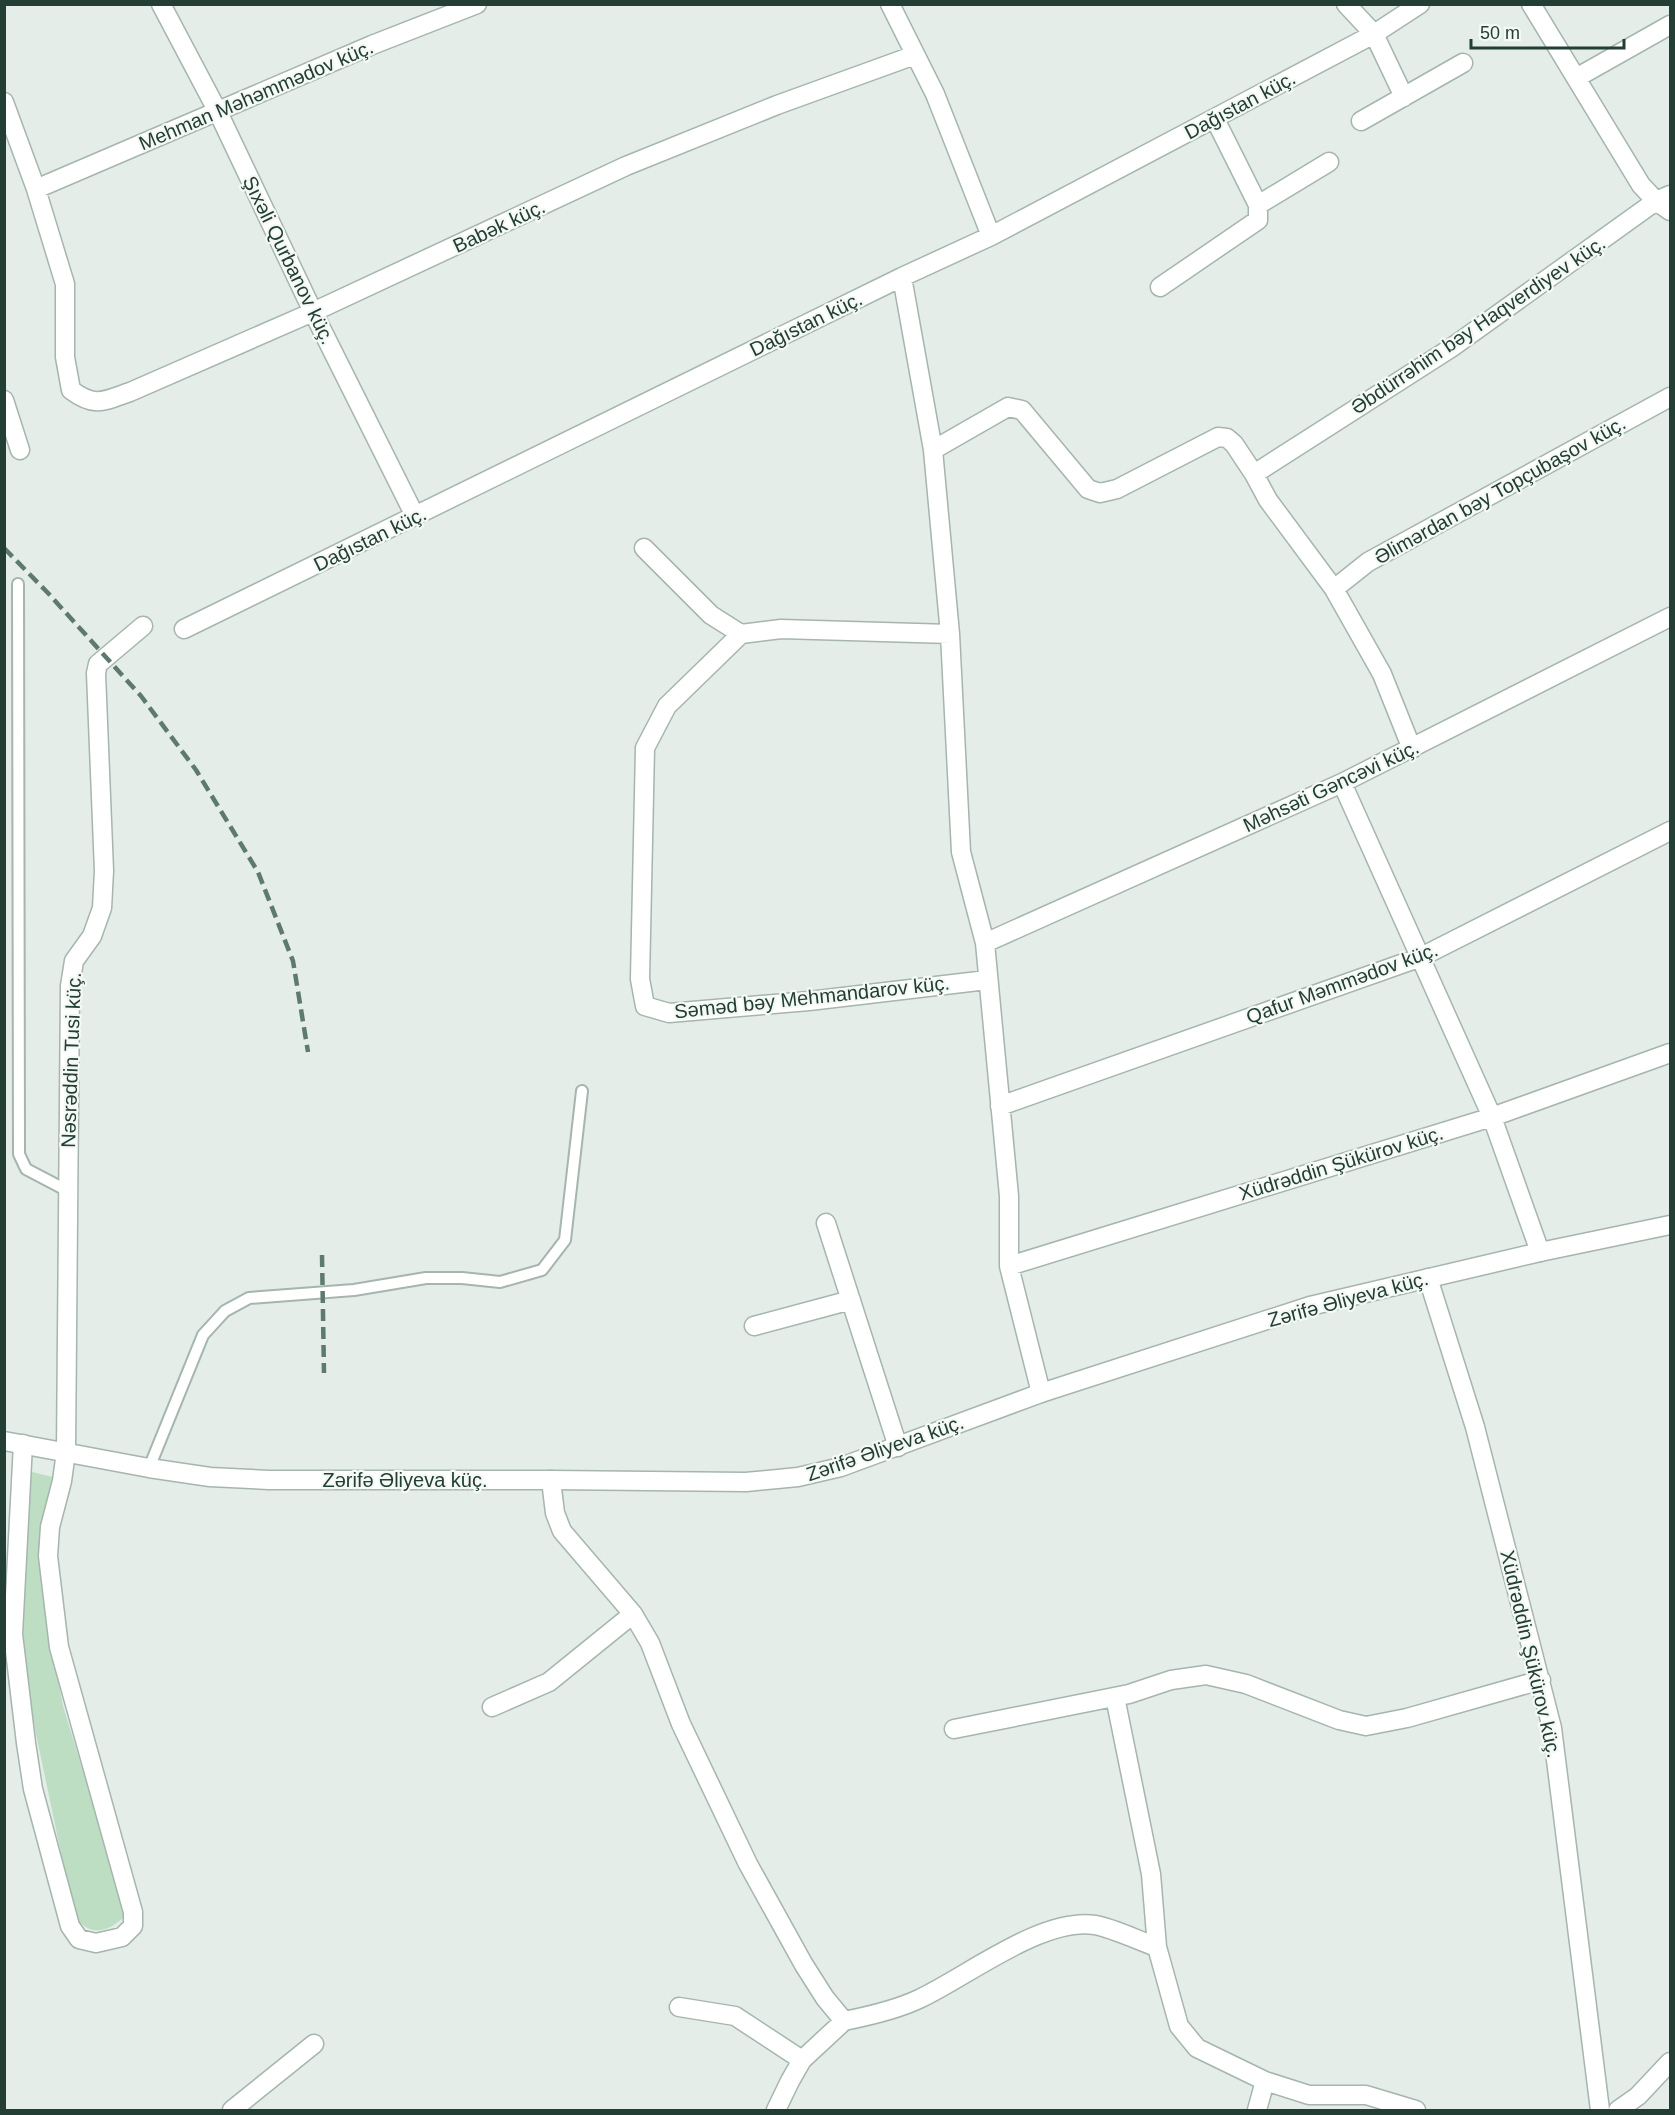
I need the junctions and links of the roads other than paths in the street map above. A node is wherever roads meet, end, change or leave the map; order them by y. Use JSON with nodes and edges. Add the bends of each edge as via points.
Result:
{"nodes":[{"id":1,"x":161,"y":4,"type":"edge"},
{"id":2,"x":477,"y":4,"type":"edge"},
{"id":3,"x":890,"y":4,"type":"edge"},
{"id":4,"x":1346,"y":4,"type":"edge"},
{"id":5,"x":1420,"y":4,"type":"edge"},
{"id":6,"x":1531,"y":4,"type":"edge"},
{"id":7,"x":1671,"y":25,"type":"edge"},
{"id":8,"x":1374,"y":34,"type":"junction"},
{"id":9,"x":915,"y":55,"type":"junction"},
{"id":10,"x":1463,"y":63,"type":"dead end"},
{"id":11,"x":1576,"y":78,"type":"junction"},
{"id":12,"x":1404,"y":97,"type":"junction"},
{"id":13,"x":4,"y":102,"type":"edge"},
{"id":14,"x":218,"y":112,"type":"junction"},
{"id":15,"x":1215,"y":119,"type":"junction"},
{"id":16,"x":1361,"y":121,"type":"dead end"},
{"id":17,"x":1329,"y":162,"type":"dead end"},
{"id":18,"x":36,"y":189,"type":"junction"},
{"id":19,"x":1666,"y":203,"type":"edge"},
{"id":20,"x":1258,"y":204,"type":"junction"},
{"id":21,"x":992,"y":236,"type":"junction"},
{"id":22,"x":902,"y":277,"type":"junction"},
{"id":23,"x":1160,"y":287,"type":"dead end"},
{"id":24,"x":313,"y":312,"type":"junction"},
{"id":25,"x":1671,"y":397,"type":"edge"},
{"id":26,"x":4,"y":400,"type":"edge"},
{"id":27,"x":20,"y":450,"type":"dead end"},
{"id":28,"x":933,"y":450,"type":"junction"},
{"id":29,"x":1254,"y":474,"type":"junction"},
{"id":30,"x":415,"y":516,"type":"junction"},
{"id":31,"x":644,"y":548,"type":"dead end"},
{"id":32,"x":18,"y":584,"type":"dead end"},
{"id":33,"x":1334,"y":589,"type":"junction"},
{"id":34,"x":1671,"y":617,"type":"edge"},
{"id":35,"x":143,"y":626,"type":"dead end"},
{"id":36,"x":184,"y":629,"type":"dead end"},
{"id":37,"x":741,"y":633,"type":"junction"},
{"id":38,"x":950,"y":634,"type":"junction"},
{"id":39,"x":1412,"y":749,"type":"junction"},
{"id":40,"x":1342,"y":783,"type":"junction"},
{"id":41,"x":1671,"y":831,"type":"edge"},
{"id":42,"x":985,"y":943,"type":"junction"},
{"id":43,"x":1421,"y":957,"type":"junction"},
{"id":44,"x":987,"y":980,"type":"junction"},
{"id":45,"x":1671,"y":1053,"type":"edge"},
{"id":46,"x":582,"y":1091,"type":"dead end"},
{"id":47,"x":1000,"y":1106,"type":"junction"},
{"id":48,"x":1492,"y":1117,"type":"junction"},
{"id":49,"x":68,"y":1191,"type":"junction"},
{"id":50,"x":826,"y":1223,"type":"dead end"},
{"id":51,"x":1671,"y":1225,"type":"edge"},
{"id":52,"x":1540,"y":1252,"type":"junction"},
{"id":53,"x":1009,"y":1266,"type":"junction"},
{"id":54,"x":1428,"y":1278,"type":"junction"},
{"id":55,"x":851,"y":1300,"type":"junction"},
{"id":56,"x":754,"y":1326,"type":"dead end"},
{"id":57,"x":1041,"y":1393,"type":"junction"},
{"id":58,"x":14,"y":1442,"type":"edge"},
{"id":59,"x":898,"y":1447,"type":"junction"},
{"id":60,"x":66,"y":1452,"type":"junction"},
{"id":61,"x":149,"y":1468,"type":"junction"},
{"id":62,"x":551,"y":1480,"type":"junction"},
{"id":63,"x":633,"y":1614,"type":"junction"},
{"id":64,"x":9,"y":1634,"type":"edge"},
{"id":65,"x":1541,"y":1680,"type":"junction"},
{"id":66,"x":1115,"y":1697,"type":"junction"},
{"id":67,"x":492,"y":1707,"type":"dead end"},
{"id":68,"x":954,"y":1729,"type":"dead end"},
{"id":69,"x":1156,"y":1947,"type":"junction"},
{"id":70,"x":679,"y":2007,"type":"dead end"},
{"id":71,"x":844,"y":2021,"type":"junction"},
{"id":72,"x":314,"y":2044,"type":"dead end"},
{"id":73,"x":802,"y":2060,"type":"junction"},
{"id":74,"x":1671,"y":2062,"type":"edge"},
{"id":75,"x":1264,"y":2081,"type":"junction"},
{"id":76,"x":232,"y":2110,"type":"edge"},
{"id":77,"x":776,"y":2110,"type":"edge"},
{"id":78,"x":1257,"y":2110,"type":"edge"},
{"id":79,"x":1416,"y":2110,"type":"edge"},
{"id":80,"x":1600,"y":2110,"type":"edge"},
{"id":81,"x":1618,"y":2110,"type":"edge"}],
"edges":[{"from":1,"to":14,"type":"street","name":"Şıxəli Qurbanov küç."},
{"from":2,"to":14,"type":"street","name":"Mehman Məhəmmədov küç."},
{"from":3,"to":9,"type":"street"},
{"from":4,"to":8,"type":"street"},
{"from":5,"to":8,"type":"street","name":"Dağıstan küç."},
{"from":6,"to":11,"type":"street"},
{"from":7,"to":11,"type":"street"},
{"from":8,"to":12,"type":"street"},
{"from":8,"to":15,"type":"street","name":"Dağıstan küç."},
{"from":9,"to":21,"type":"street","via":[[935,94]]},
{"from":9,"to":24,"type":"street","name":"Babək küç.","via":[[626,166]]},
{"from":10,"to":12,"type":"street"},
{"from":11,"to":19,"type":"street","via":[[1641,185]]},
{"from":12,"to":16,"type":"street"},
{"from":13,"to":18,"type":"street"},
{"from":14,"to":18,"type":"street","name":"Mehman Məhəmmədov küç."},
{"from":14,"to":24,"type":"street","name":"Şıxəli Qurbanov küç."},
{"from":15,"to":20,"type":"street"},
{"from":15,"to":21,"type":"street","name":"Dağıstan küç."},
{"from":17,"to":20,"type":"street"},
{"from":18,"to":24,"type":"street","name":"Babək küç.","via":[[65,284],[65,357],[71,390],[85,400],[102,402],[130,392]]},
{"from":19,"to":29,"type":"street","name":"Əbdürrəhim bəy Haqverdiyev küç."},
{"from":20,"to":23,"type":"street","via":[[1258,220]]},
{"from":21,"to":22,"type":"street","name":"Dağıstan küç."},
{"from":22,"to":28,"type":"street"},
{"from":22,"to":30,"type":"street","name":"Dağıstan küç."},
{"from":24,"to":30,"type":"street","name":"Şıxəli Qurbanov küç."},
{"from":25,"to":33,"type":"street","name":"Əlimərdan bəy Topçubaşov küç.","via":[[1368,562]]},
{"from":26,"to":27,"type":"street"},
{"from":28,"to":29,"type":"street","via":[[1008,407],[1022,410],[1088,489],[1101,493],[1117,489],[1218,437],[1234,444]]},
{"from":28,"to":38,"type":"street"},
{"from":29,"to":33,"type":"street","via":[[1268,500]]},
{"from":30,"to":36,"type":"street","name":"Dağıstan küç."},
{"from":31,"to":37,"type":"street","via":[[711,615]]},
{"from":32,"to":49,"type":"lane","via":[[19,1154],[26,1169]]},
{"from":33,"to":39,"type":"street","via":[[1382,674]]},
{"from":34,"to":39,"type":"street","name":"Məhsəti Gəncəvi küç."},
{"from":35,"to":49,"type":"street","name":"Nəsrəddin Tusi küç.","via":[[98,664],[96,673],[102,908],[92,936],[74,962],[70,986]]},
{"from":37,"to":38,"type":"street","via":[[781,629]]},
{"from":37,"to":44,"type":"street","name":"Səməd bəy Mehmandarov küç.","via":[[668,706],[645,748],[640,979],[645,1006],[669,1013]]},
{"from":38,"to":42,"type":"street","via":[[961,852]]},
{"from":39,"to":40,"type":"street","name":"Məhsəti Gəncəvi küç."},
{"from":40,"to":42,"type":"street","name":"Məhsəti Gəncəvi küç."},
{"from":40,"to":43,"type":"street"},
{"from":41,"to":43,"type":"street","name":"Qafur Məmmədov küç."},
{"from":42,"to":44,"type":"street"},
{"from":43,"to":47,"type":"street","name":"Qafur Məmmədov küç."},
{"from":43,"to":48,"type":"street"},
{"from":44,"to":47,"type":"street"},
{"from":45,"to":48,"type":"street","name":"Xüdrəddin Şükürov küç."},
{"from":46,"to":61,"type":"lane","via":[[565,1240],[542,1270],[500,1282],[426,1278],[354,1290],[249,1298],[225,1311],[203,1335]]},
{"from":47,"to":53,"type":"street","via":[[1009,1196]]},
{"from":48,"to":52,"type":"street"},
{"from":48,"to":53,"type":"street","name":"Xüdrəddin Şükürov küç."},
{"from":49,"to":60,"type":"street","name":"Nəsrəddin Tusi küç."},
{"from":50,"to":55,"type":"street"},
{"from":51,"to":52,"type":"street","name":"Zərifə Əliyeva küç."},
{"from":52,"to":54,"type":"street","name":"Zərifə Əliyeva küç."},
{"from":53,"to":57,"type":"street"},
{"from":54,"to":57,"type":"street","name":"Zərifə Əliyeva küç.","via":[[1310,1306]]},
{"from":54,"to":65,"type":"street","name":"Xüdrəddin Şükürov küç.","via":[[1475,1427]]},
{"from":55,"to":56,"type":"street"},
{"from":55,"to":59,"type":"street"},
{"from":57,"to":59,"type":"street","name":"Zərifə Əliyeva küç."},
{"from":58,"to":60,"type":"street","name":"Zərifə Əliyeva küç."},
{"from":58,"to":64,"type":"street","name":"Nəsrəddin Tusi küç."},
{"from":59,"to":62,"type":"street","name":"Zərifə Əliyeva küç.","via":[[842,1467],[756,1481]]},
{"from":60,"to":61,"type":"street","name":"Zərifə Əliyeva küç."},
{"from":60,"to":64,"type":"street","name":"Nəsrəddin Tusi küç.","via":[[48,1556],[59,1647],[133,1912],[133,1926],[122,1937],[96,1943],[79,1939],[70,1926],[33,1789]]},
{"from":61,"to":62,"type":"street","name":"Zərifə Əliyeva küç.","via":[[270,1480]]},
{"from":62,"to":63,"type":"street","via":[[555,1513],[562,1531]]},
{"from":63,"to":67,"type":"street","via":[[549,1682]]},
{"from":63,"to":71,"type":"street","via":[[650,1643],[681,1724],[748,1864],[804,1965]]},
{"from":65,"to":66,"type":"street","via":[[1366,1726],[1339,1720],[1246,1684],[1206,1675],[1171,1680]]},
{"from":65,"to":80,"type":"street","name":"Xüdrəddin Şükürov küç.","via":[[1552,1728]]},
{"from":66,"to":68,"type":"street"},
{"from":66,"to":69,"type":"street","via":[[1151,1874]]},
{"from":69,"to":71,"type":"street","via":[[1095,1925],[1059,1927],[1034,1936],[918,2000]]},
{"from":69,"to":75,"type":"street","via":[[1179,2026],[1197,2048]]},
{"from":70,"to":73,"type":"street","via":[[735,2016]]},
{"from":71,"to":73,"type":"street"},
{"from":72,"to":76,"type":"street"},
{"from":73,"to":77,"type":"street"},
{"from":74,"to":81,"type":"street","via":[[1638,2096]]},
{"from":75,"to":78,"type":"street"},
{"from":75,"to":79,"type":"street","via":[[1309,2096],[1366,2095]]}]}
